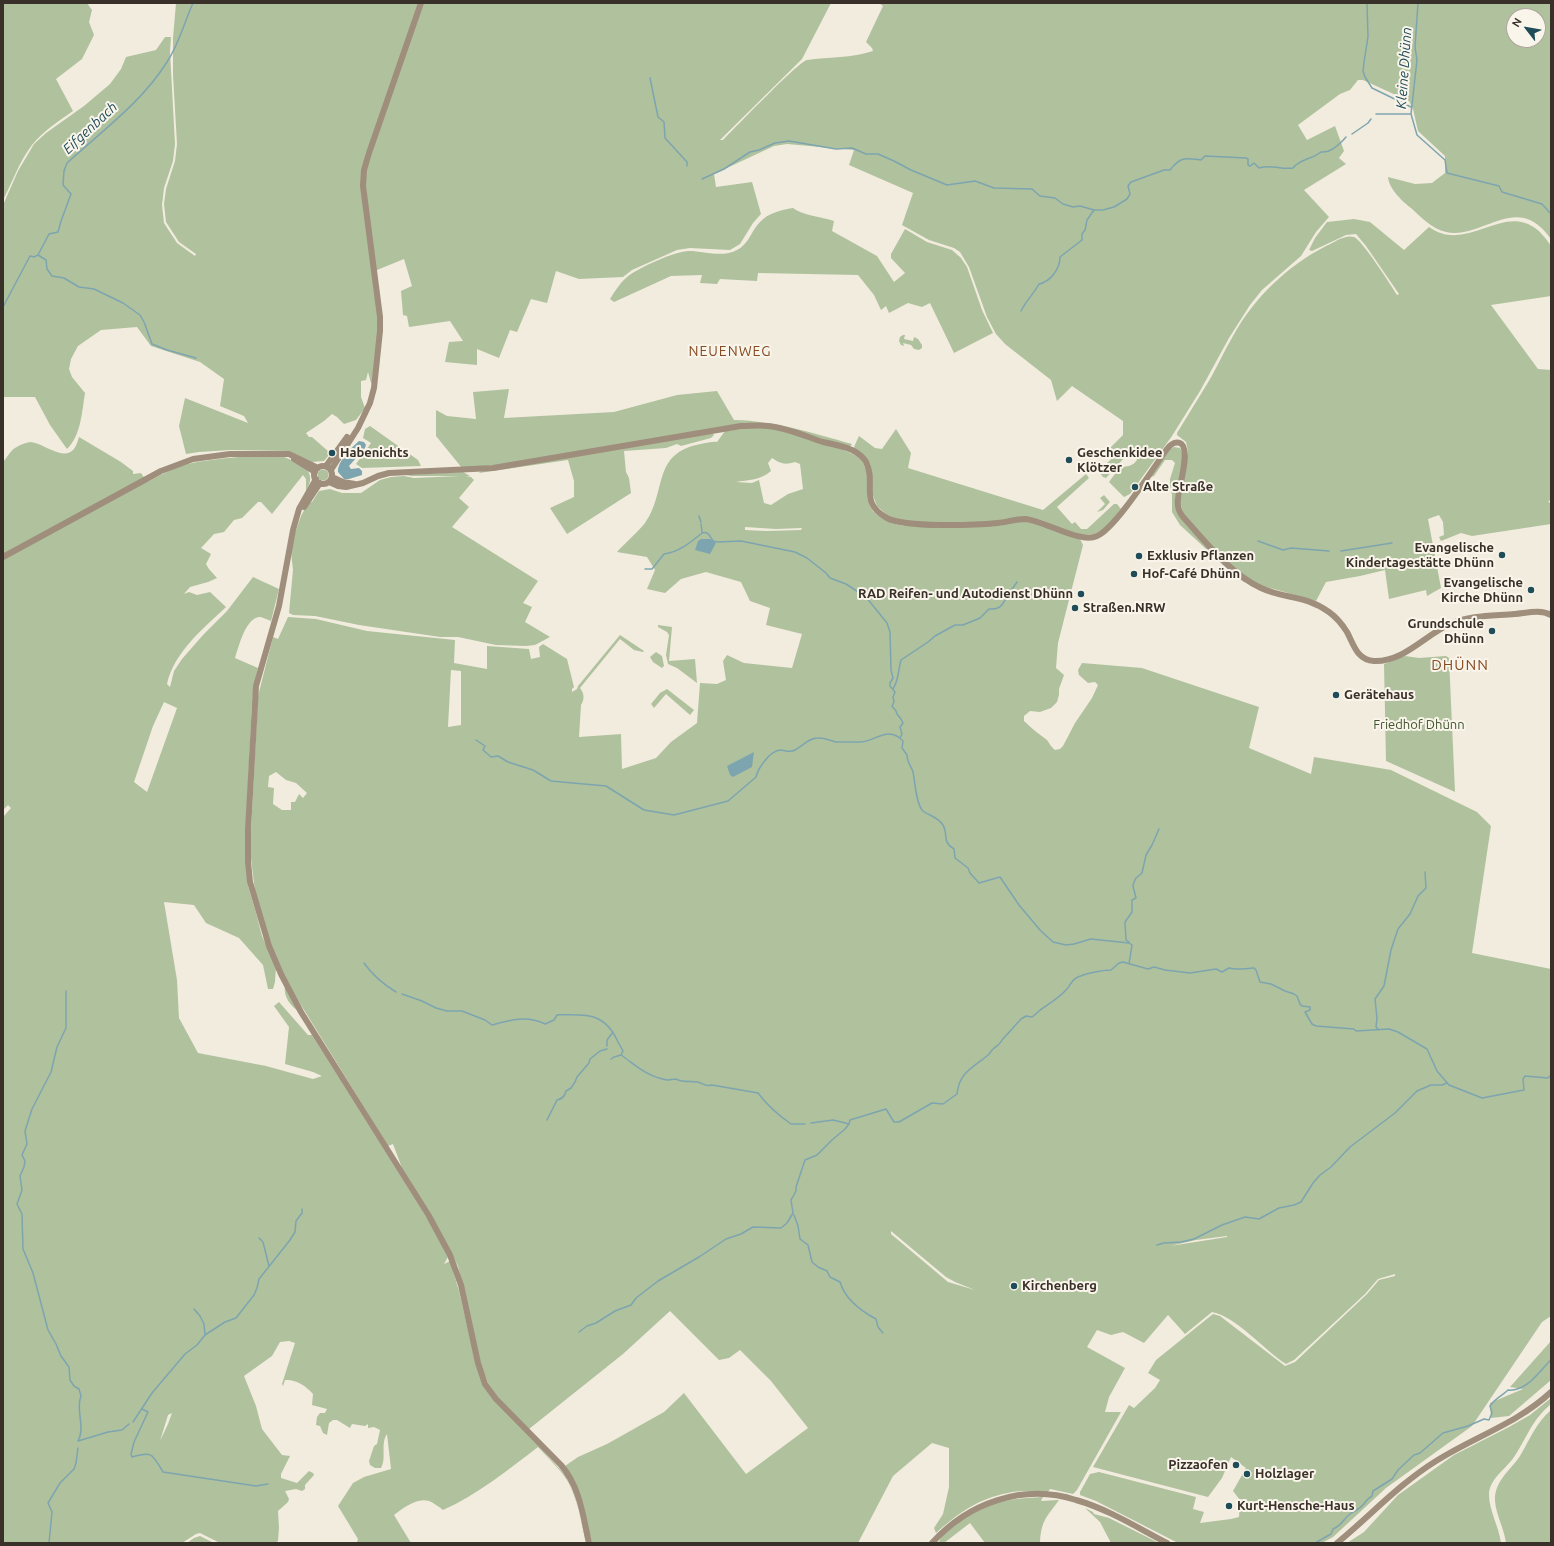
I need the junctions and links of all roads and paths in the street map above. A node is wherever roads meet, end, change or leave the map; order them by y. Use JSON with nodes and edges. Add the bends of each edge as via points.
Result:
{"nodes":[{"id":1,"x":421,"y":3,"type":"edge"},
{"id":2,"x":316,"y":470,"type":"junction"},
{"id":3,"x":329,"y":474,"type":"junction"},
{"id":4,"x":318,"y":481,"type":"junction"},
{"id":5,"x":3,"y":557,"type":"edge"},
{"id":6,"x":1551,"y":614,"type":"edge"},
{"id":7,"x":1551,"y":1392,"type":"edge"},
{"id":8,"x":589,"y":1543,"type":"edge"},
{"id":9,"x":932,"y":1543,"type":"edge"},
{"id":10,"x":1168,"y":1543,"type":"edge"},
{"id":11,"x":1336,"y":1543,"type":"edge"}],
"edges":[{"from":1,"to":3,"type":"main road","via":[[364,170],[363,186],[380,325],[373,394],[355,432]]},
{"from":2,"to":3,"type":"main road"},
{"from":2,"to":4,"type":"main road"},
{"from":2,"to":5,"type":"main road","via":[[284,454],[204,456],[161,471]]},
{"from":3,"to":4,"type":"main road","via":[[325,484]]},
{"from":3,"to":6,"type":"main road","via":[[342,487],[356,485],[384,474],[493,468],[741,426],[764,425],[857,453],[868,469],[872,506],[894,521],[908,524],[973,524],[1024,519],[1089,538],[1097,537],[1106,531],[1167,449],[1173,443],[1179,443],[1186,453],[1178,499],[1182,517],[1226,563],[1250,581],[1268,591],[1314,602],[1332,615],[1342,626],[1358,653],[1366,659],[1380,661],[1398,655],[1449,625],[1463,620],[1481,616],[1542,612]]},
{"from":4,"to":8,"type":"main road","via":[[298,517],[291,539],[279,606],[254,699],[248,862],[256,906],[281,974],[302,1012],[429,1216],[450,1255],[461,1284],[478,1363],[486,1384],[496,1399],[570,1476],[578,1494]]},
{"from":7,"to":11,"type":"main road","via":[[1513,1420],[1416,1474]]},
{"from":9,"to":10,"type":"main road","via":[[953,1522],[980,1506],[1009,1497],[1047,1494],[1074,1499],[1095,1507]]}]}
